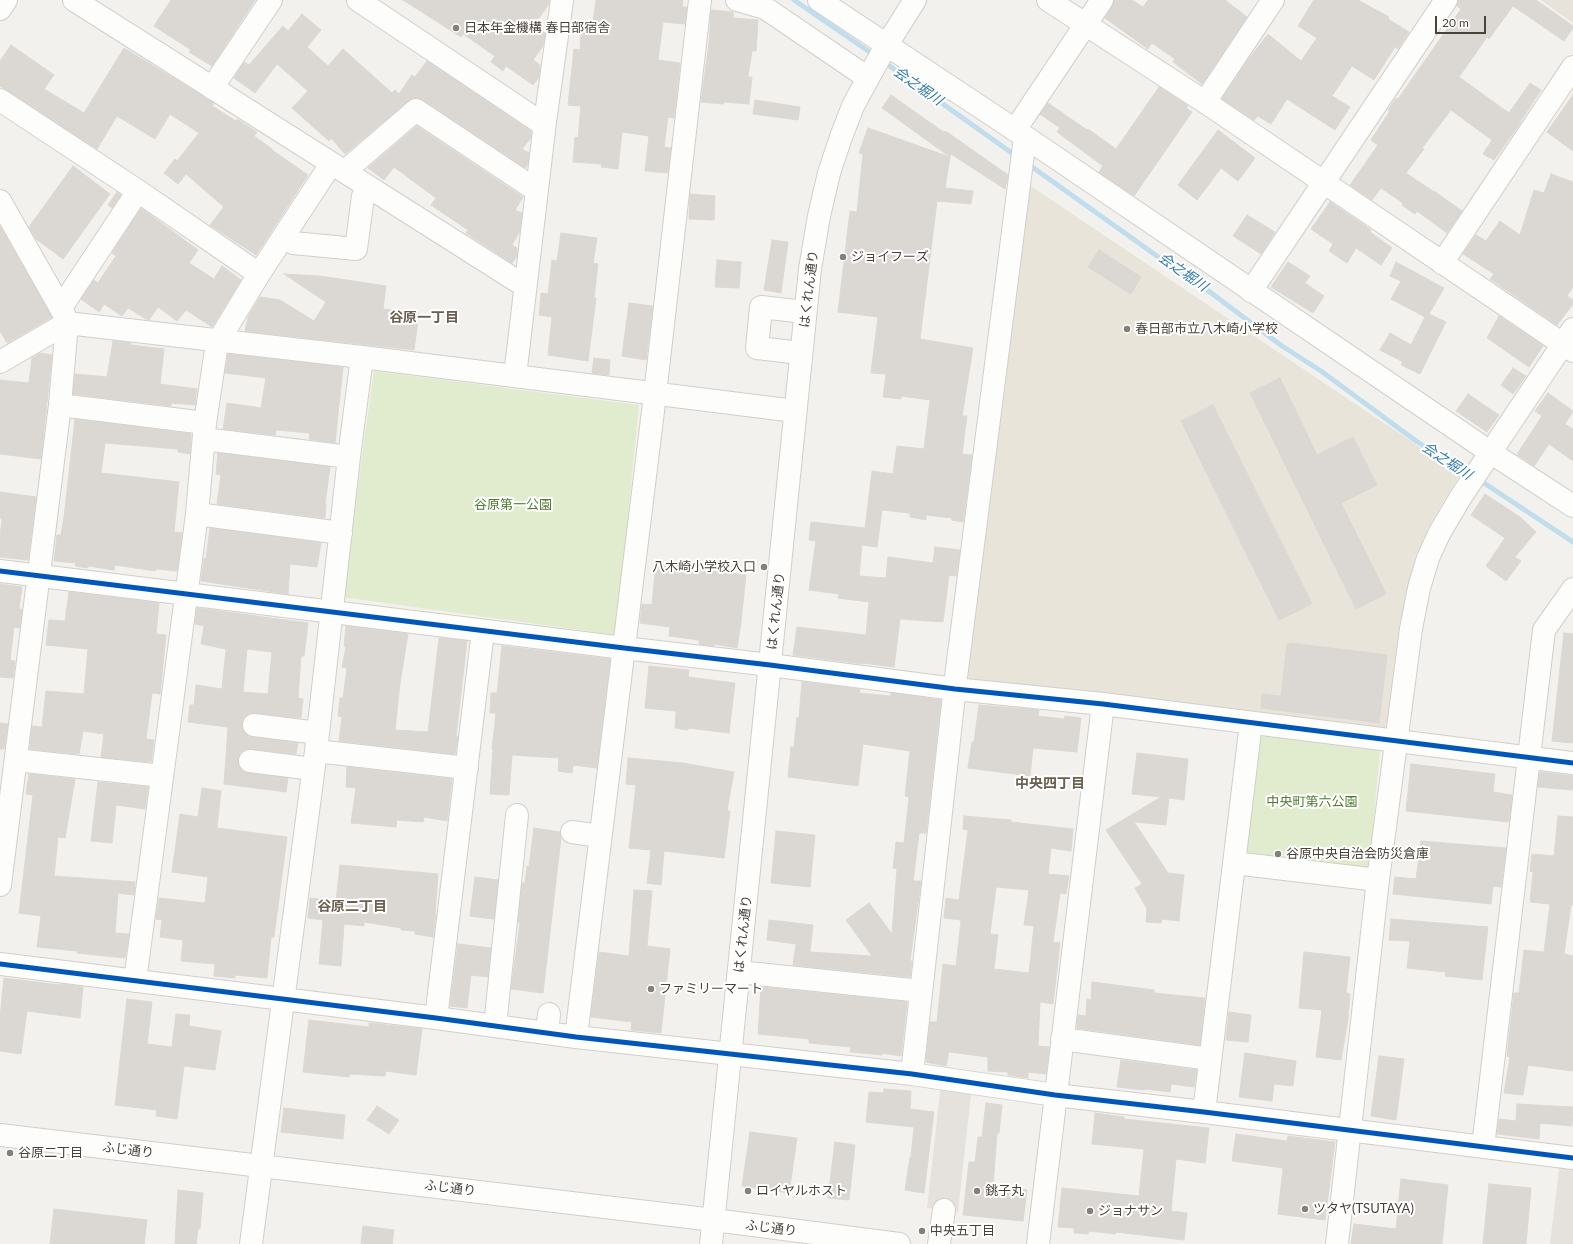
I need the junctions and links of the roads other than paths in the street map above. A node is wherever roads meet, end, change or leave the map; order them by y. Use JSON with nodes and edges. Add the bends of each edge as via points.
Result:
{"nodes":[{"id":1,"x":6,"y":0,"type":"edge"},
{"id":2,"x":74,"y":0,"type":"edge"},
{"id":3,"x":271,"y":0,"type":"edge"},
{"id":4,"x":358,"y":0,"type":"edge"},
{"id":5,"x":562,"y":0,"type":"edge"},
{"id":6,"x":700,"y":0,"type":"edge"},
{"id":7,"x":737,"y":0,"type":"edge"},
{"id":8,"x":819,"y":0,"type":"edge"},
{"id":9,"x":915,"y":0,"type":"edge"},
{"id":10,"x":1048,"y":0,"type":"edge"},
{"id":11,"x":1102,"y":0,"type":"edge"},
{"id":12,"x":1446,"y":0,"type":"edge"},
{"id":13,"x":1266,"y":3,"type":"edge"},
{"id":14,"x":0,"y":9,"type":"edge"},
{"id":15,"x":1085,"y":25,"type":"junction"},
{"id":16,"x":884,"y":48,"type":"junction"},
{"id":17,"x":1573,"y":67,"type":"edge"},
{"id":18,"x":870,"y":74,"type":"junction"},
{"id":19,"x":212,"y":88,"type":"junction"},
{"id":20,"x":0,"y":100,"type":"edge"},
{"id":21,"x":1205,"y":102,"type":"junction"},
{"id":22,"x":545,"y":122,"type":"junction"},
{"id":23,"x":1021,"y":138,"type":"junction"},
{"id":24,"x":338,"y":168,"type":"junction"},
{"id":25,"x":1324,"y":184,"type":"junction"},
{"id":26,"x":369,"y":187,"type":"junction"},
{"id":27,"x":537,"y":187,"type":"junction"},
{"id":28,"x":138,"y":191,"type":"junction"},
{"id":29,"x":2,"y":210,"type":"edge"},
{"id":30,"x":283,"y":238,"type":"junction"},
{"id":31,"x":1442,"y":263,"type":"junction"},
{"id":32,"x":259,"y":274,"type":"junction"},
{"id":33,"x":526,"y":283,"type":"junction"},
{"id":34,"x":1251,"y":290,"type":"junction"},
{"id":35,"x":805,"y":312,"type":"junction"},
{"id":36,"x":63,"y":314,"type":"junction"},
{"id":37,"x":219,"y":340,"type":"junction"},
{"id":38,"x":1569,"y":342,"type":"edge"},
{"id":39,"x":801,"y":353,"type":"junction"},
{"id":40,"x":362,"y":357,"type":"junction"},
{"id":41,"x":1,"y":358,"type":"edge"},
{"id":42,"x":515,"y":376,"type":"junction"},
{"id":43,"x":655,"y":394,"type":"junction"},
{"id":44,"x":60,"y":404,"type":"junction"},
{"id":45,"x":795,"y":411,"type":"junction"},
{"id":46,"x":205,"y":431,"type":"junction"},
{"id":47,"x":349,"y":457,"type":"junction"},
{"id":48,"x":1487,"y":457,"type":"junction"},
{"id":49,"x":1573,"y":506,"type":"edge"},
{"id":50,"x":197,"y":514,"type":"junction"},
{"id":51,"x":341,"y":534,"type":"junction"},
{"id":52,"x":0,"y":571,"type":"edge"},
{"id":53,"x":38,"y":576,"type":"junction"},
{"id":54,"x":1573,"y":589,"type":"edge"},
{"id":55,"x":186,"y":594,"type":"junction"},
{"id":56,"x":332,"y":612,"type":"junction"},
{"id":57,"x":483,"y":631,"type":"junction"},
{"id":58,"x":624,"y":648,"type":"junction"},
{"id":59,"x":770,"y":665,"type":"junction"},
{"id":60,"x":955,"y":689,"type":"junction"},
{"id":61,"x":1103,"y":704,"type":"junction"},
{"id":62,"x":1251,"y":723,"type":"junction"},
{"id":63,"x":254,"y":726,"type":"dead end"},
{"id":64,"x":1396,"y":741,"type":"junction"},
{"id":65,"x":316,"y":751,"type":"junction"},
{"id":66,"x":1528,"y":757,"type":"junction"},
{"id":67,"x":16,"y":760,"type":"junction"},
{"id":68,"x":250,"y":762,"type":"dead end"},
{"id":69,"x":1573,"y":763,"type":"edge"},
{"id":70,"x":467,"y":768,"type":"junction"},
{"id":71,"x":162,"y":776,"type":"junction"},
{"id":72,"x":6,"y":788,"type":"edge"},
{"id":73,"x":517,"y":815,"type":"dead end"},
{"id":74,"x":572,"y":832,"type":"dead end"},
{"id":75,"x":600,"y":836,"type":"junction"},
{"id":76,"x":1234,"y":863,"type":"junction"},
{"id":77,"x":1378,"y":880,"type":"junction"},
{"id":78,"x":0,"y":882,"type":"edge"},
{"id":79,"x":0,"y":964,"type":"edge"},
{"id":80,"x":739,"y":972,"type":"junction"},
{"id":81,"x":135,"y":981,"type":"junction"},
{"id":82,"x":921,"y":991,"type":"junction"},
{"id":83,"x":284,"y":999,"type":"junction"},
{"id":84,"x":436,"y":1018,"type":"junction"},
{"id":85,"x":495,"y":1026,"type":"junction"},
{"id":86,"x":576,"y":1037,"type":"junction"},
{"id":87,"x":1062,"y":1040,"type":"junction"},
{"id":88,"x":730,"y":1054,"type":"junction"},
{"id":89,"x":1210,"y":1059,"type":"junction"},
{"id":90,"x":912,"y":1074,"type":"junction"},
{"id":91,"x":1055,"y":1095,"type":"junction"},
{"id":92,"x":1204,"y":1112,"type":"junction"},
{"id":93,"x":1350,"y":1131,"type":"junction"},
{"id":94,"x":0,"y":1135,"type":"edge"},
{"id":95,"x":1483,"y":1146,"type":"junction"},
{"id":96,"x":1573,"y":1158,"type":"edge"},
{"id":97,"x":262,"y":1166,"type":"junction"},
{"id":98,"x":944,"y":1210,"type":"dead end"},
{"id":99,"x":714,"y":1220,"type":"junction"},
{"id":100,"x":251,"y":1244,"type":"edge"},
{"id":101,"x":711,"y":1244,"type":"edge"},
{"id":102,"x":899,"y":1244,"type":"edge"},
{"id":103,"x":939,"y":1244,"type":"edge"},
{"id":104,"x":1038,"y":1244,"type":"edge"},
{"id":105,"x":1337,"y":1244,"type":"edge"}],
"edges":[{"from":1,"to":14,"type":"street"},
{"from":2,"to":19,"type":"street"},
{"from":3,"to":19,"type":"street"},
{"from":4,"to":22,"type":"street","via":[[537,120]]},
{"from":5,"to":22,"type":"street"},
{"from":6,"to":43,"type":"street"},
{"from":7,"to":18,"type":"street","via":[[765,8]]},
{"from":8,"to":16,"type":"street"},
{"from":9,"to":16,"type":"street","name":"はくれん通り"},
{"from":10,"to":15,"type":"street"},
{"from":11,"to":15,"type":"street"},
{"from":12,"to":25,"type":"street"},
{"from":13,"to":21,"type":"street"},
{"from":15,"to":21,"type":"street"},
{"from":15,"to":23,"type":"street"},
{"from":16,"to":18,"type":"street","name":"はくれん通り"},
{"from":16,"to":23,"type":"street"},
{"from":17,"to":31,"type":"street"},
{"from":18,"to":35,"type":"street","name":"はくれん通り","via":[[841,137],[829,173],[815,239]]},
{"from":19,"to":24,"type":"street"},
{"from":20,"to":28,"type":"street"},
{"from":21,"to":25,"type":"street"},
{"from":22,"to":27,"type":"street"},
{"from":23,"to":34,"type":"street"},
{"from":23,"to":60,"type":"street","via":[[1020,171]]},
{"from":24,"to":26,"type":"street"},
{"from":24,"to":27,"type":"street","via":[[416,110],[530,186]]},
{"from":24,"to":30,"type":"street"},
{"from":25,"to":31,"type":"street"},
{"from":25,"to":34,"type":"street"},
{"from":26,"to":30,"type":"street","via":[[363,196],[356,249],[293,243]]},
{"from":26,"to":33,"type":"street","via":[[517,281]]},
{"from":27,"to":33,"type":"street"},
{"from":28,"to":32,"type":"street"},
{"from":28,"to":36,"type":"street","via":[[64,303]]},
{"from":29,"to":36,"type":"street"},
{"from":30,"to":32,"type":"street"},
{"from":31,"to":38,"type":"street"},
{"from":32,"to":37,"type":"street"},
{"from":33,"to":42,"type":"street"},
{"from":34,"to":48,"type":"street"},
{"from":35,"to":39,"type":"street","name":"はくれん通り"},
{"from":35,"to":39,"type":"street","via":[[762,307],[757,348]]},
{"from":36,"to":37,"type":"street"},
{"from":36,"to":41,"type":"street"},
{"from":36,"to":44,"type":"street"},
{"from":37,"to":40,"type":"street"},
{"from":37,"to":46,"type":"street"},
{"from":38,"to":48,"type":"street"},
{"from":39,"to":45,"type":"street","name":"はくれん通り"},
{"from":40,"to":42,"type":"street"},
{"from":40,"to":47,"type":"street"},
{"from":42,"to":43,"type":"street"},
{"from":43,"to":45,"type":"street"},
{"from":43,"to":58,"type":"street"},
{"from":44,"to":46,"type":"street"},
{"from":44,"to":53,"type":"street"},
{"from":45,"to":59,"type":"street","name":"はくれん通り"},
{"from":46,"to":47,"type":"street"},
{"from":46,"to":50,"type":"street"},
{"from":47,"to":51,"type":"street"},
{"from":48,"to":49,"type":"street"},
{"from":48,"to":64,"type":"street","via":[[1440,532],[1428,558],[1411,629]]},
{"from":50,"to":51,"type":"street"},
{"from":50,"to":55,"type":"street"},
{"from":51,"to":56,"type":"street"},
{"from":52,"to":53,"type":"street"},
{"from":53,"to":55,"type":"street"},
{"from":53,"to":67,"type":"street"},
{"from":54,"to":66,"type":"street","via":[[1544,630]]},
{"from":55,"to":56,"type":"street"},
{"from":55,"to":71,"type":"street"},
{"from":56,"to":57,"type":"street"},
{"from":56,"to":65,"type":"street"},
{"from":57,"to":58,"type":"street"},
{"from":57,"to":70,"type":"street"},
{"from":58,"to":59,"type":"street"},
{"from":58,"to":75,"type":"street"},
{"from":59,"to":60,"type":"street"},
{"from":59,"to":80,"type":"street","name":"はくれん通り"},
{"from":60,"to":61,"type":"street"},
{"from":60,"to":82,"type":"street"},
{"from":61,"to":62,"type":"street"},
{"from":61,"to":87,"type":"street"},
{"from":62,"to":64,"type":"street"},
{"from":62,"to":76,"type":"street"},
{"from":63,"to":65,"type":"street"},
{"from":64,"to":66,"type":"street"},
{"from":64,"to":77,"type":"street"},
{"from":65,"to":68,"type":"street"},
{"from":65,"to":70,"type":"street"},
{"from":65,"to":83,"type":"street"},
{"from":66,"to":69,"type":"street"},
{"from":66,"to":95,"type":"street"},
{"from":67,"to":71,"type":"street"},
{"from":67,"to":72,"type":"street"},
{"from":70,"to":84,"type":"street"},
{"from":71,"to":81,"type":"street"},
{"from":72,"to":78,"type":"street"},
{"from":73,"to":85,"type":"street"},
{"from":74,"to":75,"type":"street"},
{"from":75,"to":86,"type":"street"},
{"from":76,"to":77,"type":"street"},
{"from":76,"to":89,"type":"street"},
{"from":77,"to":93,"type":"street"},
{"from":79,"to":81,"type":"street"},
{"from":80,"to":82,"type":"street"},
{"from":80,"to":88,"type":"street","name":"はくれん通り"},
{"from":81,"to":83,"type":"street"},
{"from":82,"to":90,"type":"street"},
{"from":83,"to":84,"type":"street"},
{"from":83,"to":97,"type":"street"},
{"from":84,"to":85,"type":"street"},
{"from":85,"to":86,"type":"street","via":[[548,1024]]},
{"from":86,"to":88,"type":"street"},
{"from":87,"to":89,"type":"street"},
{"from":87,"to":91,"type":"street"},
{"from":88,"to":90,"type":"street"},
{"from":88,"to":99,"type":"street","name":"はくれん通り"},
{"from":89,"to":92,"type":"street"},
{"from":90,"to":91,"type":"street"},
{"from":91,"to":92,"type":"street"},
{"from":91,"to":104,"type":"street"},
{"from":92,"to":93,"type":"street"},
{"from":93,"to":95,"type":"street"},
{"from":93,"to":105,"type":"street"},
{"from":94,"to":97,"type":"street","name":"ふじ通り"},
{"from":95,"to":96,"type":"street"},
{"from":97,"to":99,"type":"street","name":"ふじ通り"},
{"from":97,"to":100,"type":"street"},
{"from":98,"to":103,"type":"street"},
{"from":99,"to":101,"type":"street","name":"はくれん通り"},
{"from":99,"to":102,"type":"street","name":"ふじ通り"}]}
